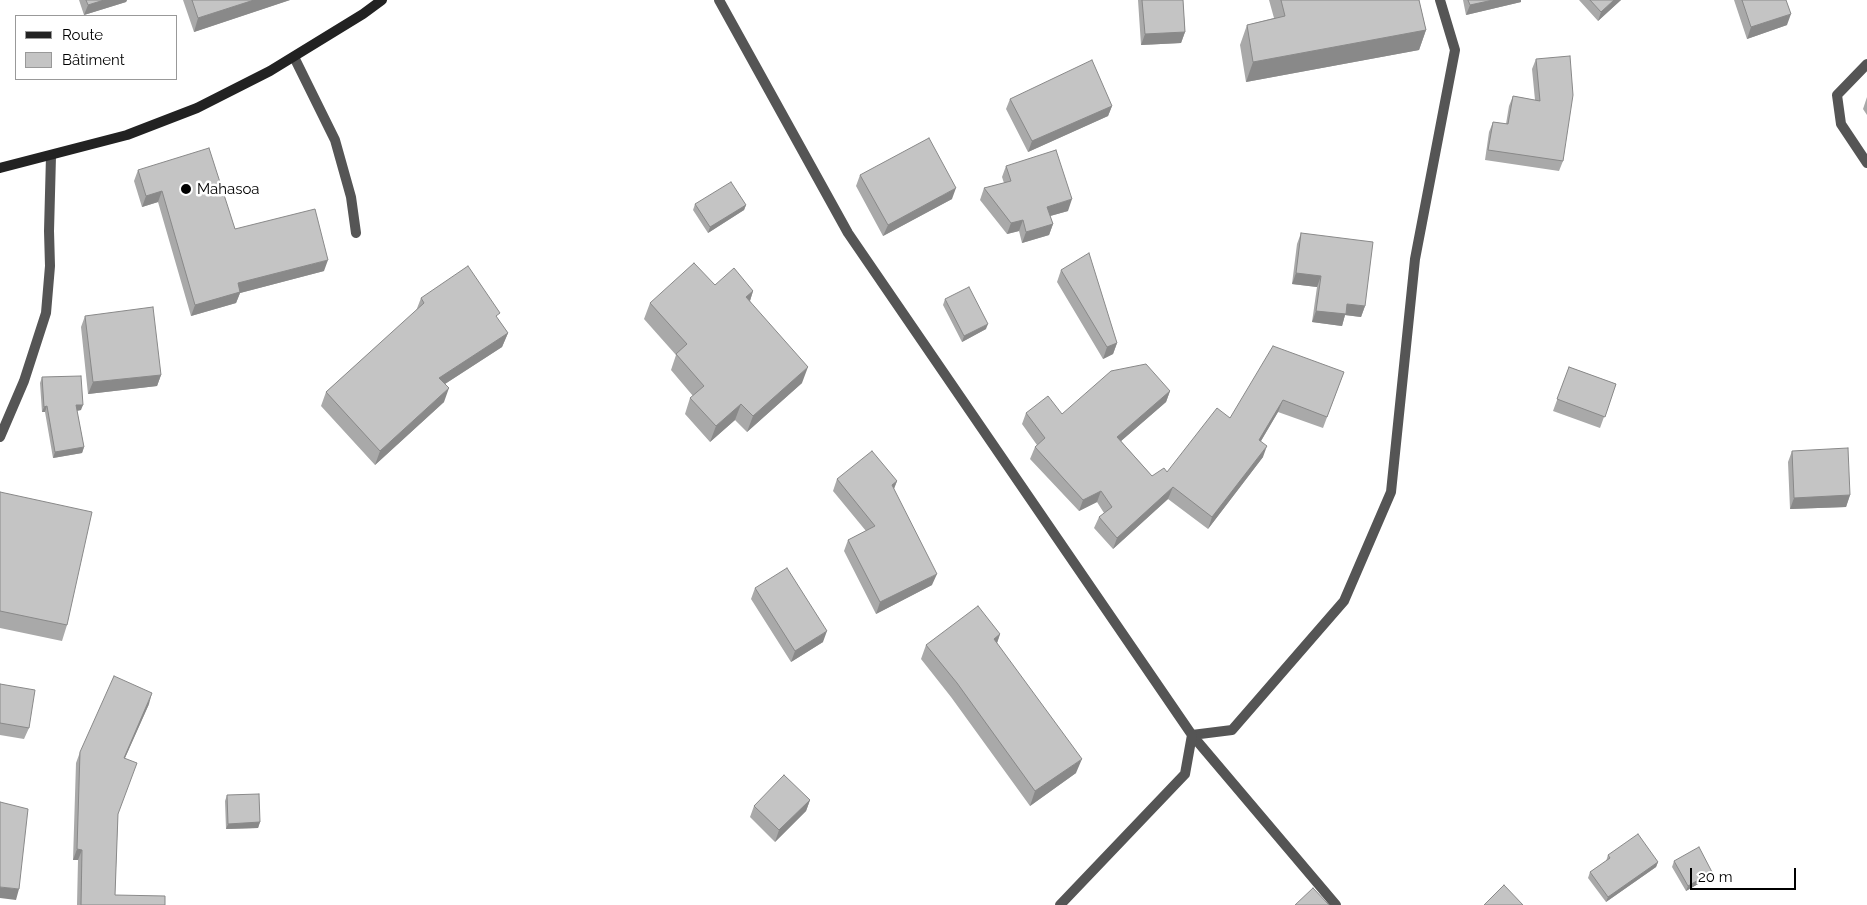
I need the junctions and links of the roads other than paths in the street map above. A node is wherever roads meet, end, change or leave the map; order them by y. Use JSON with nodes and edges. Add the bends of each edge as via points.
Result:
{"nodes":[{"id":1,"x":382,"y":0,"type":"edge"},
{"id":2,"x":719,"y":0,"type":"edge"},
{"id":3,"x":1440,"y":0,"type":"edge"},
{"id":4,"x":294,"y":57,"type":"junction"},
{"id":5,"x":1867,"y":64,"type":"edge"},
{"id":6,"x":51,"y":156,"type":"junction"},
{"id":7,"x":1867,"y":163,"type":"edge"},
{"id":8,"x":0,"y":168,"type":"edge"},
{"id":9,"x":356,"y":233,"type":"dead end"},
{"id":10,"x":0,"y":437,"type":"edge"},
{"id":11,"x":1192,"y":735,"type":"junction"},
{"id":12,"x":1060,"y":905,"type":"edge"},
{"id":13,"x":1336,"y":905,"type":"edge"}],
"edges":[{"from":1,"to":4,"type":"main road"},
{"from":2,"to":11,"type":"street","via":[[848,233]]},
{"from":3,"to":11,"type":"street","via":[[1456,50],[1415,259],[1392,492],[1344,601],[1232,730]]},
{"from":4,"to":6,"type":"main road","via":[[197,108],[127,135]]},
{"from":4,"to":9,"type":"street","via":[[335,140],[351,197]]},
{"from":5,"to":7,"type":"street","via":[[1837,96],[1841,124]]},
{"from":6,"to":8,"type":"main road"},
{"from":6,"to":10,"type":"street","via":[[50,266],[46,313],[24,381]]},
{"from":11,"to":12,"type":"street","via":[[1185,774]]},
{"from":11,"to":13,"type":"street"}]}
